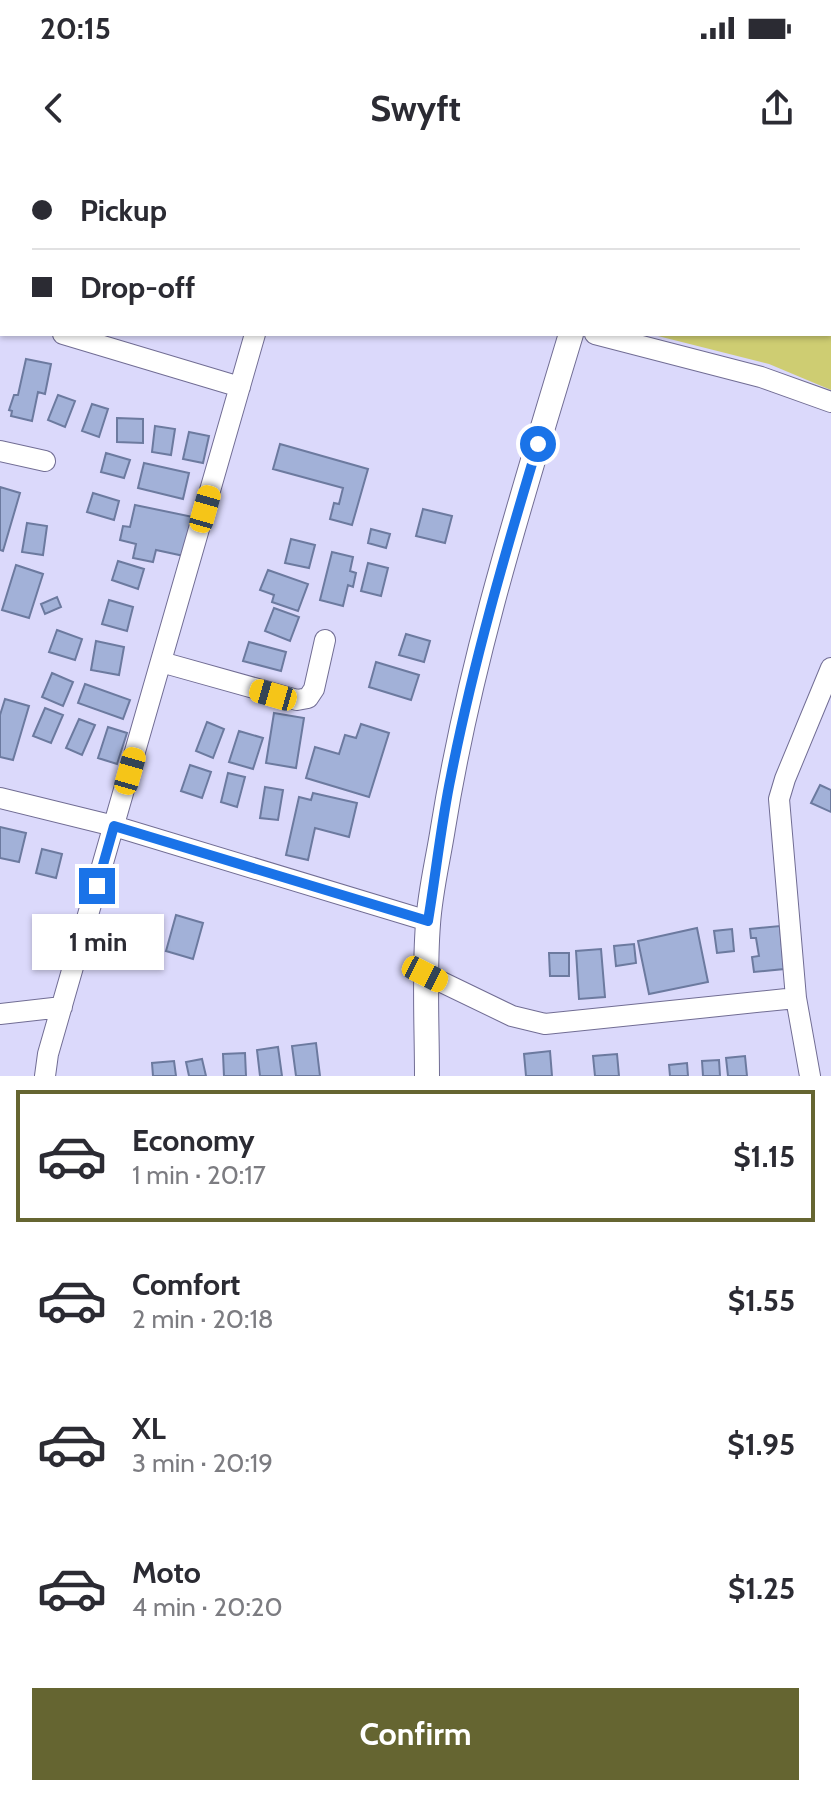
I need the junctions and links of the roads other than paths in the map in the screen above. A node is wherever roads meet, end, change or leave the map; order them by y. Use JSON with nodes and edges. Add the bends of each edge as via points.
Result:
{"nodes":[{"id":1,"x":70,"y":336,"type":"edge"},
{"id":2,"x":254,"y":336,"type":"edge"},
{"id":3,"x":570,"y":336,"type":"edge"},
{"id":4,"x":603,"y":336,"type":"edge"},
{"id":5,"x":240,"y":387,"type":"junction"},
{"id":6,"x":831,"y":402,"type":"edge"},
{"id":7,"x":0,"y":451,"type":"edge"},
{"id":8,"x":45,"y":461,"type":"dead end"},
{"id":9,"x":325,"y":640,"type":"dead end"},
{"id":10,"x":161,"y":662,"type":"junction"},
{"id":11,"x":831,"y":668,"type":"edge"},
{"id":12,"x":0,"y":798,"type":"edge"},
{"id":13,"x":114,"y":826,"type":"junction"},
{"id":14,"x":428,"y":921,"type":"junction"},
{"id":15,"x":425,"y":974,"type":"junction"},
{"id":16,"x":796,"y":998,"type":"junction"},
{"id":17,"x":62,"y":1007,"type":"junction"},
{"id":18,"x":0,"y":1014,"type":"edge"},
{"id":19,"x":45,"y":1076,"type":"edge"},
{"id":20,"x":427,"y":1076,"type":"edge"},
{"id":21,"x":810,"y":1076,"type":"edge"}],
"edges":[{"from":1,"to":5,"type":"street"},
{"from":2,"to":5,"type":"street"},
{"from":3,"to":14,"type":"street","via":[[478,658],[451,776]]},
{"from":4,"to":6,"type":"street","via":[[761,377]]},
{"from":5,"to":10,"type":"street"},
{"from":7,"to":8,"type":"street"},
{"from":9,"to":10,"type":"street","via":[[314,689],[308,698],[297,700]]},
{"from":10,"to":13,"type":"street"},
{"from":11,"to":16,"type":"street","via":[[779,799]]},
{"from":12,"to":13,"type":"street"},
{"from":13,"to":14,"type":"street"},
{"from":13,"to":17,"type":"street"},
{"from":14,"to":15,"type":"street"},
{"from":15,"to":16,"type":"street","via":[[512,1016],[545,1024]]},
{"from":15,"to":20,"type":"street"},
{"from":16,"to":21,"type":"street"},
{"from":17,"to":18,"type":"street"},
{"from":17,"to":19,"type":"street"}]}
